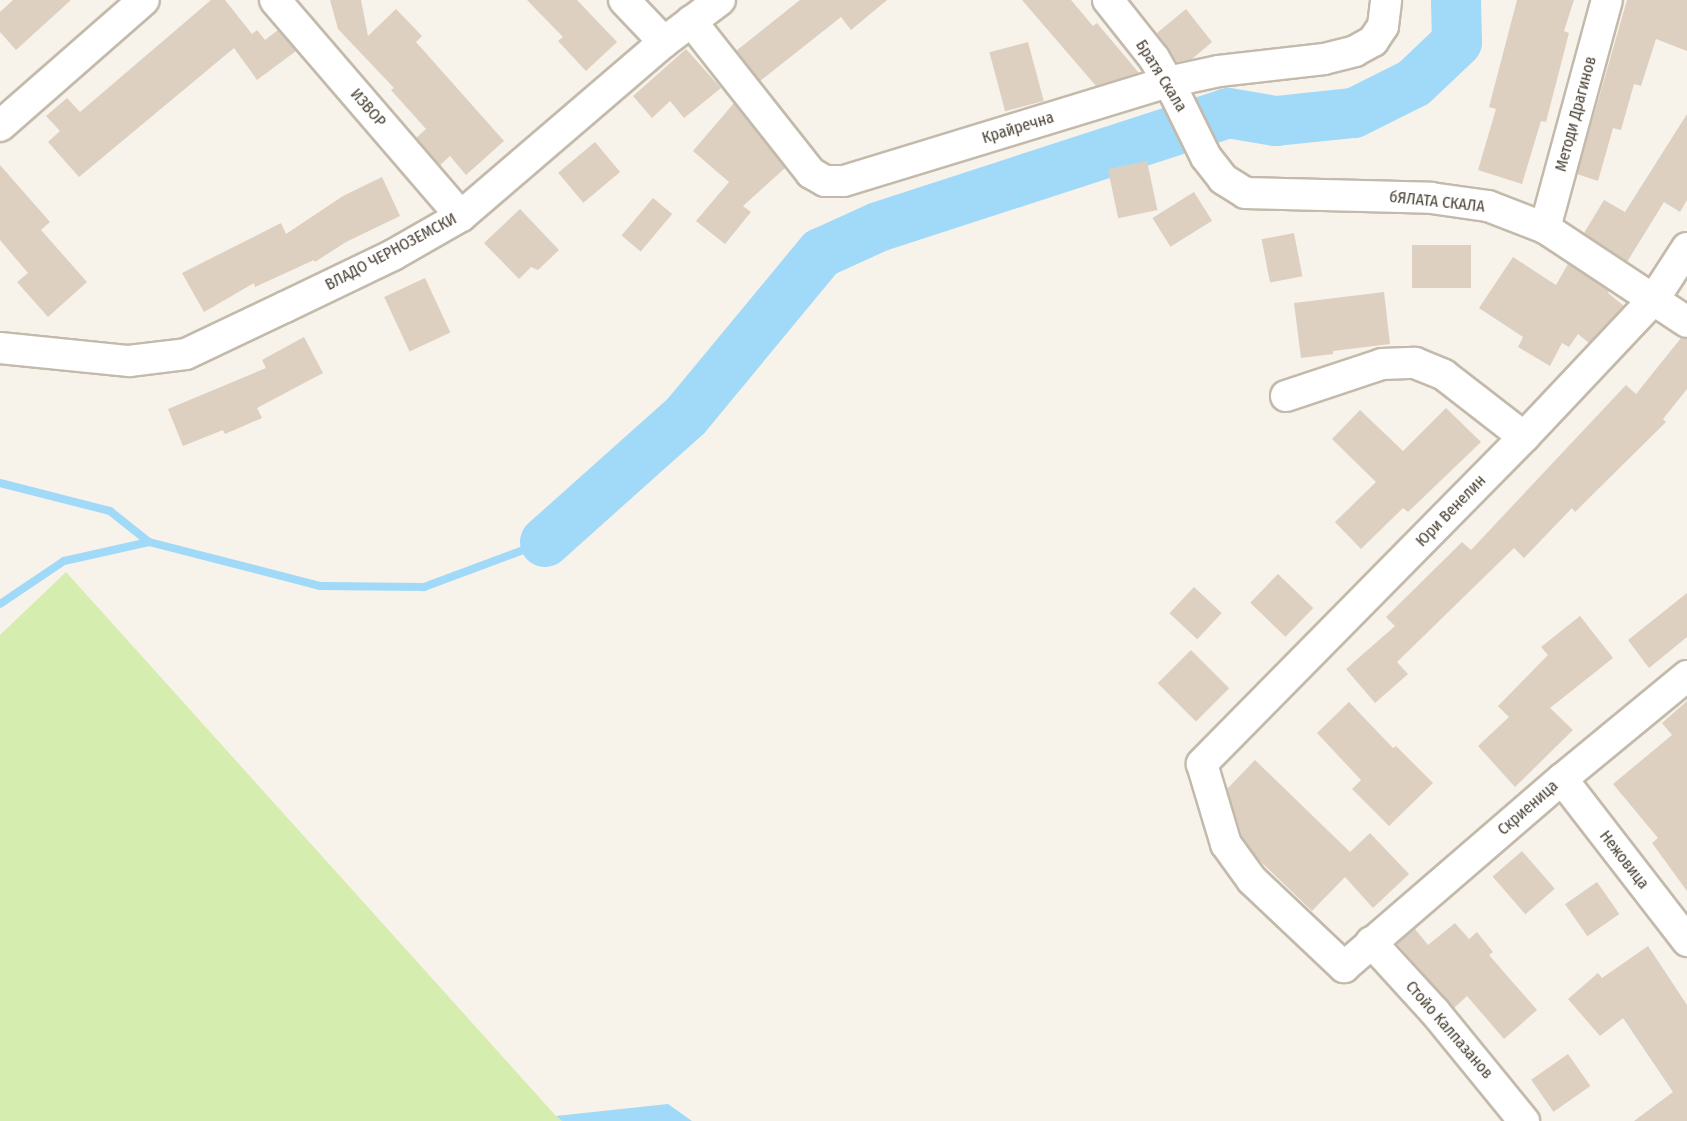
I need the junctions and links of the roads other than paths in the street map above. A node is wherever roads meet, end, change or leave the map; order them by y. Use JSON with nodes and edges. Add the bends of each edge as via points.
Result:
{"nodes":[{"id":1,"x":144,"y":0,"type":"edge"},
{"id":2,"x":276,"y":0,"type":"edge"},
{"id":3,"x":624,"y":0,"type":"edge"},
{"id":4,"x":720,"y":0,"type":"edge"},
{"id":5,"x":1108,"y":0,"type":"edge"},
{"id":6,"x":1386,"y":0,"type":"edge"},
{"id":7,"x":1607,"y":0,"type":"edge"},
{"id":8,"x":691,"y":21,"type":"junction"},
{"id":9,"x":664,"y":42,"type":"junction"},
{"id":10,"x":1171,"y":87,"type":"junction"},
{"id":11,"x":0,"y":126,"type":"edge"},
{"id":12,"x":1206,"y":157,"type":"joint"},
{"id":13,"x":461,"y":216,"type":"junction"},
{"id":14,"x":1545,"y":228,"type":"junction"},
{"id":15,"x":1687,"y":248,"type":"edge"},
{"id":16,"x":1654,"y":299,"type":"junction"},
{"id":17,"x":1687,"y":322,"type":"edge"},
{"id":18,"x":0,"y":348,"type":"edge"},
{"id":19,"x":1286,"y":396,"type":"dead end"},
{"id":20,"x":1524,"y":437,"type":"junction"},
{"id":21,"x":1687,"y":676,"type":"edge"},
{"id":22,"x":1202,"y":764,"type":"joint"},
{"id":23,"x":1562,"y":779,"type":"junction"},
{"id":24,"x":1687,"y":941,"type":"edge"},
{"id":25,"x":1371,"y":942,"type":"junction"},
{"id":26,"x":1524,"y":1121,"type":"edge"}],
"edges":[{"from":1,"to":11,"type":"street"},
{"from":2,"to":13,"type":"street","name":"ИЗВОР"},
{"from":3,"to":9,"type":"street"},
{"from":4,"to":8,"type":"street","name":"ВЛАДО ЧЕРНОЗЕМСКИ"},
{"from":5,"to":10,"type":"street","name":"Братя Скала","via":[[1154,58]]},
{"from":6,"to":10,"type":"street","name":"Крайречна","via":[[1383,26],[1373,41],[1355,51],[1324,59],[1219,71]]},
{"from":7,"to":14,"type":"street","name":"Методи Драгинов"},
{"from":8,"to":9,"type":"street","name":"ВЛАДО ЧЕРНОЗЕМСКИ"},
{"from":8,"to":10,"type":"street","name":"Крайречна","via":[[795,154],[811,173],[825,181],[844,182]]},
{"from":9,"to":13,"type":"street","name":"ВЛАДО ЧЕРНОЗЕМСКИ"},
{"from":10,"to":12,"type":"street","name":"Братя Скала"},
{"from":12,"to":14,"type":"street","name":"бЯЛАТА СКАЛА","via":[[1223,179],[1245,193],[1431,198],[1488,206]]},
{"from":13,"to":18,"type":"street","name":"ВЛАДО ЧЕРНОЗЕМСКИ","via":[[393,255],[186,354],[129,361]]},
{"from":14,"to":16,"type":"street","name":"бЯЛАТА СКАЛА"},
{"from":15,"to":16,"type":"street","name":"Юри Венелин"},
{"from":16,"to":17,"type":"street","name":"бЯЛАТА СКАЛА"},
{"from":16,"to":20,"type":"street","name":"Юри Венелин"},
{"from":19,"to":20,"type":"street","via":[[1382,364],[1415,363],[1444,375]]},
{"from":20,"to":22,"type":"street","name":"Юри Венелин"},
{"from":21,"to":23,"type":"street","name":"Скриеница"},
{"from":22,"to":25,"type":"street","name":"Скриеница","via":[[1227,844],[1252,880],[1344,967]]},
{"from":23,"to":24,"type":"street","name":"Нежовица"},
{"from":23,"to":25,"type":"street","name":"Скриеница"},
{"from":25,"to":26,"type":"street","name":"Стойо Калпазанов","via":[[1435,1012]]}]}
